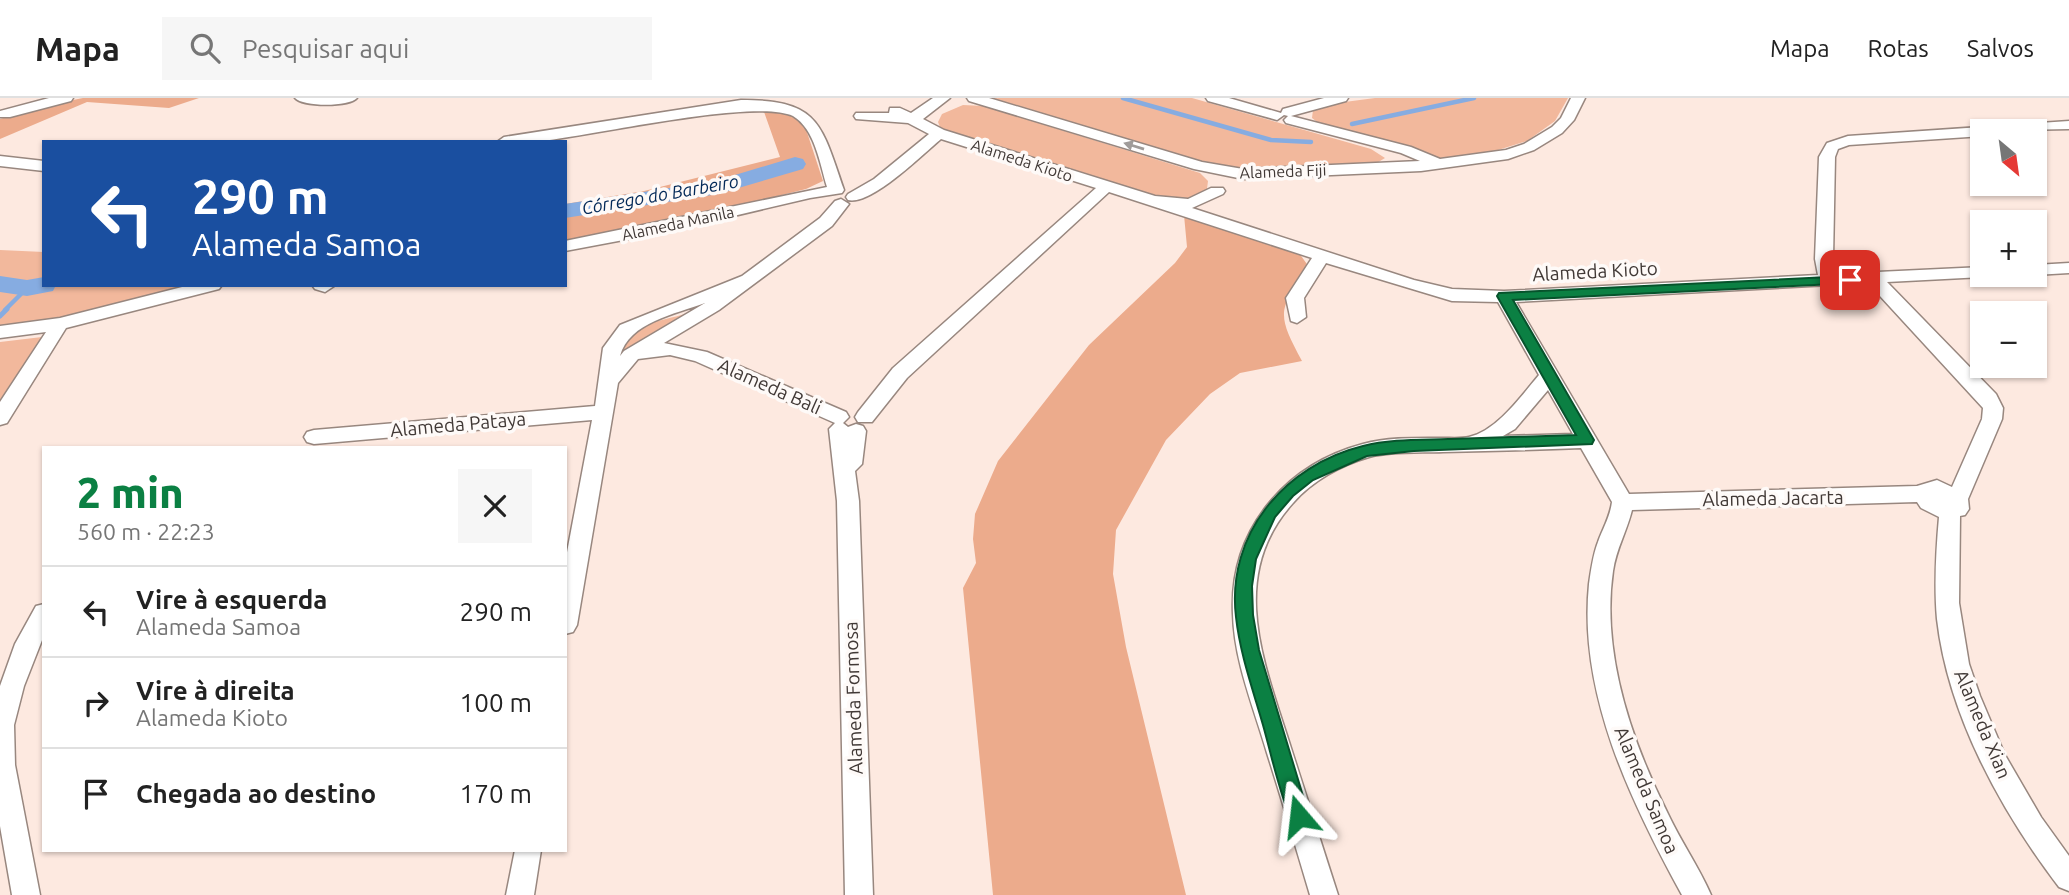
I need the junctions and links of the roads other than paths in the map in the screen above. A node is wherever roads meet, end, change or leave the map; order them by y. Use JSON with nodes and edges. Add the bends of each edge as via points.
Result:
{"nodes":[{"id":1,"x":27,"y":98,"type":"edge"},
{"id":2,"x":66,"y":98,"type":"edge"},
{"id":3,"x":304,"y":98,"type":"edge"},
{"id":4,"x":348,"y":98,"type":"edge"},
{"id":5,"x":923,"y":98,"type":"edge"},
{"id":6,"x":943,"y":98,"type":"edge"},
{"id":7,"x":974,"y":98,"type":"edge"},
{"id":8,"x":1213,"y":98,"type":"edge"},
{"id":9,"x":1341,"y":98,"type":"edge"},
{"id":10,"x":1578,"y":98,"type":"edge"},
{"id":11,"x":895,"y":110,"type":"edge"},
{"id":12,"x":3,"y":115,"type":"edge"},
{"id":13,"x":861,"y":116,"type":"dead end"},
{"id":14,"x":1286,"y":116,"type":"junction"},
{"id":15,"x":2069,"y":125,"type":"edge"},
{"id":16,"x":939,"y":133,"type":"junction"},
{"id":17,"x":516,"y":140,"type":"edge"},
{"id":18,"x":1374,"y":141,"type":"junction"},
{"id":19,"x":0,"y":161,"type":"edge"},
{"id":20,"x":1439,"y":164,"type":"junction"},
{"id":21,"x":42,"y":166,"type":"edge"},
{"id":22,"x":1200,"y":166,"type":"junction"},
{"id":23,"x":1394,"y":167,"type":"junction"},
{"id":24,"x":1232,"y":173,"type":"junction"},
{"id":25,"x":1106,"y":187,"type":"junction"},
{"id":26,"x":1217,"y":191,"type":"junction"},
{"id":27,"x":837,"y":196,"type":"junction"},
{"id":28,"x":1153,"y":201,"type":"junction"},
{"id":29,"x":1220,"y":224,"type":"junction"},
{"id":30,"x":567,"y":246,"type":"edge"},
{"id":31,"x":1324,"y":255,"type":"junction"},
{"id":32,"x":2069,"y":268,"type":"edge"},
{"id":33,"x":2047,"y":269,"type":"edge"},
{"id":34,"x":1970,"y":273,"type":"edge"},
{"id":35,"x":1874,"y":279,"type":"junction"},
{"id":36,"x":1826,"y":281,"type":"junction"},
{"id":37,"x":205,"y":287,"type":"edge"},
{"id":38,"x":1504,"y":296,"type":"junction"},
{"id":39,"x":685,"y":314,"type":"junction"},
{"id":40,"x":1297,"y":317,"type":"dead end"},
{"id":41,"x":61,"y":324,"type":"junction"},
{"id":42,"x":0,"y":332,"type":"edge"},
{"id":43,"x":616,"y":340,"type":"junction"},
{"id":44,"x":631,"y":355,"type":"junction"},
{"id":45,"x":700,"y":356,"type":"junction"},
{"id":46,"x":1549,"y":376,"type":"junction"},
{"id":47,"x":609,"y":382,"type":"junction"},
{"id":48,"x":602,"y":412,"type":"junction"},
{"id":49,"x":0,"y":418,"type":"edge"},
{"id":50,"x":850,"y":421,"type":"junction"},
{"id":51,"x":1508,"y":425,"type":"junction"},
{"id":52,"x":314,"y":437,"type":"dead end"},
{"id":53,"x":1587,"y":440,"type":"junction"},
{"id":54,"x":1541,"y":443,"type":"junction"},
{"id":55,"x":1472,"y":444,"type":"junction"},
{"id":56,"x":1623,"y":502,"type":"junction"},
{"id":57,"x":1954,"y":505,"type":"junction"},
{"id":58,"x":567,"y":613,"type":"edge"},
{"id":59,"x":42,"y":618,"type":"edge"},
{"id":60,"x":528,"y":852,"type":"edge"},
{"id":61,"x":2069,"y":878,"type":"edge"},
{"id":62,"x":26,"y":895,"type":"edge"},
{"id":63,"x":520,"y":895,"type":"edge"},
{"id":64,"x":859,"y":895,"type":"edge"},
{"id":65,"x":1324,"y":895,"type":"edge"},
{"id":66,"x":1697,"y":895,"type":"edge"}],
"edges":[{"from":1,"to":12,"type":"street"},
{"from":2,"to":12,"type":"street"},
{"from":3,"to":4,"type":"main road"},
{"from":5,"to":11,"type":"street"},
{"from":6,"to":11,"type":"street"},
{"from":22,"to":7,"type":"street","name":"Alameda Fiji","one_way":true},
{"from":8,"to":14,"type":"street"},
{"from":9,"to":14,"type":"street"},
{"from":10,"to":20,"type":"street","name":"Alameda Fiji","via":[[1557,130],[1529,147]]},
{"from":11,"to":13,"type":"street"},
{"from":11,"to":16,"type":"street","name":"Alameda Kioto"},
{"from":14,"to":18,"type":"street"},
{"from":15,"to":36,"type":"street","via":[[1848,141],[1832,146],[1827,158]]},
{"from":16,"to":25,"type":"street","name":"Alameda Kioto"},
{"from":16,"to":27,"type":"street","via":[[869,190]]},
{"from":17,"to":27,"type":"street","via":[[741,104],[777,105],[799,112],[811,123]]},
{"from":18,"to":20,"type":"street"},
{"from":18,"to":23,"type":"street","via":[[1393,156]]},
{"from":19,"to":21,"type":"street"},
{"from":20,"to":23,"type":"street","name":"Alameda Fiji"},
{"from":22,"to":24,"type":"street","name":"Alameda Fiji"},
{"from":22,"to":26,"type":"street","via":[[1214,179]]},
{"from":23,"to":24,"type":"street","name":"Alameda Fiji"},
{"from":24,"to":26,"type":"street"},
{"from":25,"to":28,"type":"street","name":"Alameda Kioto"},
{"from":25,"to":50,"type":"street"},
{"from":26,"to":28,"type":"street","name":"Alameda Kioto","via":[[1190,204]]},
{"from":26,"to":29,"type":"street","via":[[1206,209]]},
{"from":27,"to":30,"type":"street","name":"Alameda Manila","via":[[790,199]]},
{"from":27,"to":39,"type":"street","via":[[837,213],[814,232],[744,281]]},
{"from":28,"to":29,"type":"street","name":"Alameda Kioto"},
{"from":29,"to":31,"type":"street","name":"Alameda Kioto"},
{"from":31,"to":38,"type":"street","name":"Alameda Kioto","via":[[1432,291]]},
{"from":31,"to":40,"type":"street","via":[[1295,298]]},
{"from":32,"to":33,"type":"street"},
{"from":34,"to":35,"type":"street","name":"Alameda Kioto"},
{"from":35,"to":36,"type":"street","name":"Alameda Kioto"},
{"from":35,"to":57,"type":"street","name":"Alameda Xian","via":[[1993,408]]},
{"from":36,"to":38,"type":"street","name":"Alameda Kioto"},
{"from":37,"to":41,"type":"street"},
{"from":38,"to":46,"type":"street"},
{"from":39,"to":43,"type":"street","via":[[635,324]]},
{"from":39,"to":44,"type":"street"},
{"from":39,"to":45,"type":"street","via":[[684,337]]},
{"from":41,"to":42,"type":"street"},
{"from":41,"to":49,"type":"street"},
{"from":43,"to":44,"type":"street","via":[[620,352]]},
{"from":43,"to":47,"type":"street","via":[[609,355]]},
{"from":44,"to":45,"type":"street","name":"Alameda Bali","via":[[670,349]]},
{"from":44,"to":47,"type":"street"},
{"from":45,"to":50,"type":"street","name":"Alameda Bali"},
{"from":46,"to":51,"type":"street"},
{"from":46,"to":53,"type":"street"},
{"from":47,"to":48,"type":"street"},
{"from":48,"to":52,"type":"street","name":"Alameda Pataya"},
{"from":48,"to":58,"type":"street"},
{"from":50,"to":64,"type":"street","name":"Alameda Formosa","via":[[848,501]]},
{"from":51,"to":54,"type":"street"},
{"from":51,"to":55,"type":"street"},
{"from":53,"to":54,"type":"street"},
{"from":53,"to":56,"type":"street"},
{"from":54,"to":55,"type":"street"},
{"from":55,"to":65,"type":"street","via":[[1381,448],[1329,464],[1287,492],[1268,514],[1247,559],[1244,615],[1250,650]]},
{"from":56,"to":57,"type":"street","name":"Alameda Jacarta","via":[[1924,495],[1927,489],[1937,488]]},
{"from":56,"to":66,"type":"street","name":"Alameda Samoa","via":[[1600,587],[1606,668],[1630,757]]},
{"from":57,"to":61,"type":"street","name":"Alameda Xian","via":[[1946,595],[1955,657],[2009,785]]},
{"from":59,"to":62,"type":"street","via":[[27,644],[2,725],[2,765]]},
{"from":60,"to":63,"type":"street"}]}
